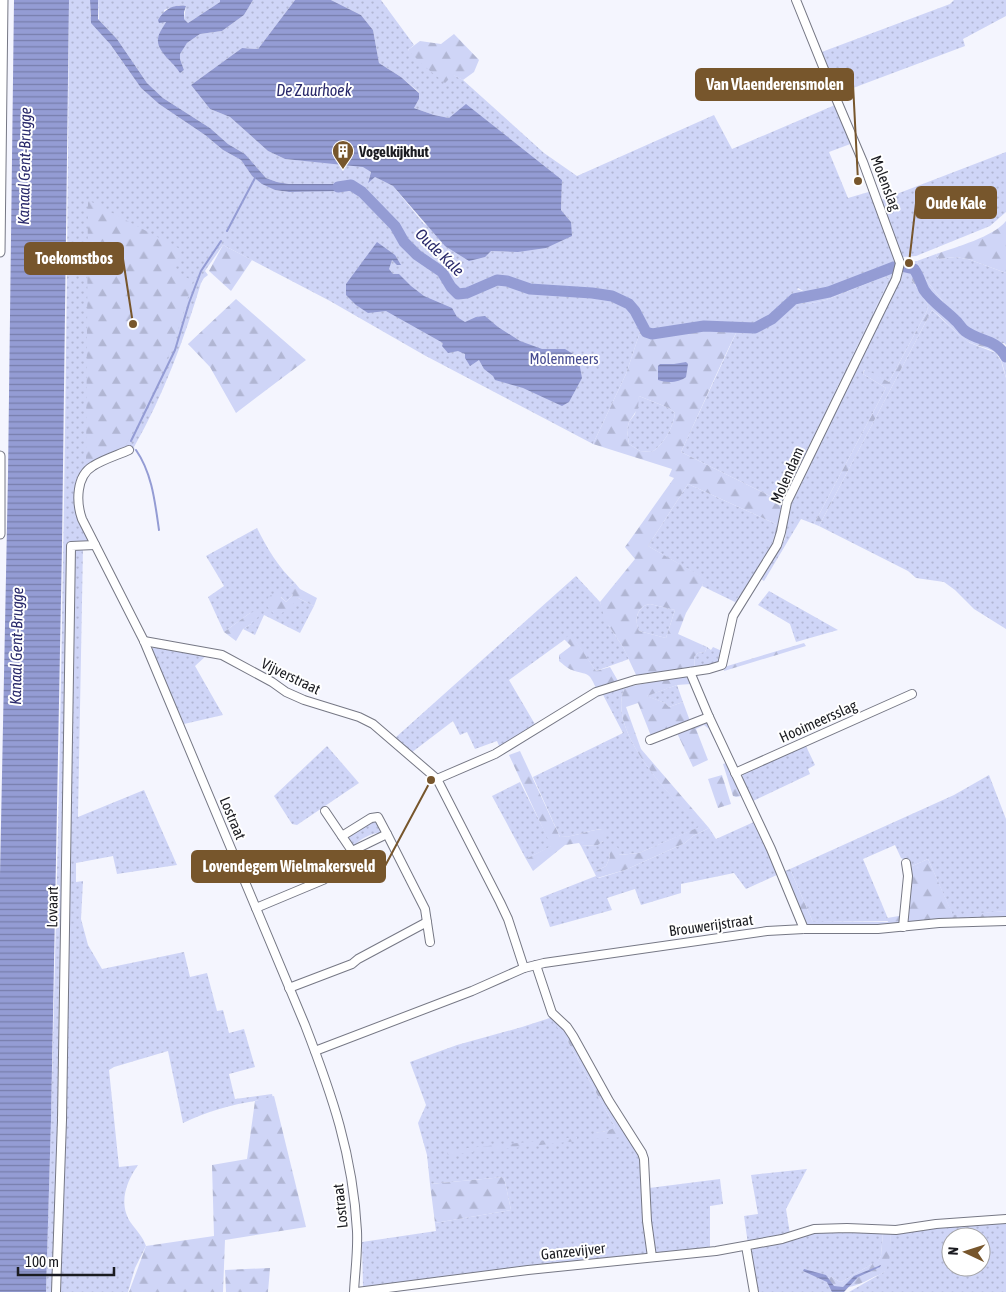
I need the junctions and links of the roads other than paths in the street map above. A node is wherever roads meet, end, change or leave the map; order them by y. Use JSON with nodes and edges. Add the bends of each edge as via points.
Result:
{"nodes":[{"id":1,"x":3,"y":0,"type":"edge"},
{"id":2,"x":796,"y":0,"type":"edge"},
{"id":3,"x":0,"y":252,"type":"edge"},
{"id":4,"x":899,"y":267,"type":"joint"},
{"id":5,"x":129,"y":450,"type":"dead end"},
{"id":6,"x":0,"y":456,"type":"edge"},
{"id":7,"x":0,"y":534,"type":"edge"},
{"id":8,"x":94,"y":545,"type":"junction"},
{"id":9,"x":144,"y":641,"type":"junction"},
{"id":10,"x":690,"y":672,"type":"junction"},
{"id":11,"x":912,"y":694,"type":"dead end"},
{"id":12,"x":709,"y":717,"type":"junction"},
{"id":13,"x":650,"y":740,"type":"dead end"},
{"id":14,"x":735,"y":773,"type":"junction"},
{"id":15,"x":437,"y":778,"type":"junction"},
{"id":16,"x":325,"y":811,"type":"dead end"},
{"id":17,"x":387,"y":834,"type":"junction"},
{"id":18,"x":342,"y":836,"type":"junction"},
{"id":19,"x":352,"y":851,"type":"junction"},
{"id":20,"x":906,"y":863,"type":"dead end"},
{"id":21,"x":256,"y":908,"type":"junction"},
{"id":22,"x":1006,"y":920,"type":"edge"},
{"id":23,"x":428,"y":922,"type":"junction"},
{"id":24,"x":903,"y":927,"type":"junction"},
{"id":25,"x":804,"y":929,"type":"junction"},
{"id":26,"x":430,"y":942,"type":"dead end"},
{"id":27,"x":536,"y":965,"type":"junction"},
{"id":28,"x":524,"y":968,"type":"junction"},
{"id":29,"x":289,"y":988,"type":"junction"},
{"id":30,"x":315,"y":1051,"type":"junction"},
{"id":31,"x":1006,"y":1219,"type":"edge"},
{"id":32,"x":746,"y":1246,"type":"junction"},
{"id":33,"x":652,"y":1257,"type":"junction"},
{"id":34,"x":56,"y":1292,"type":"edge"},
{"id":35,"x":355,"y":1292,"type":"edge"},
{"id":36,"x":754,"y":1292,"type":"edge"}],
"edges":[{"from":1,"to":3,"type":"street"},
{"from":2,"to":4,"type":"street","name":"Molenslag","via":[[864,162]]},
{"from":4,"to":10,"type":"street","name":"Molendam","via":[[787,502],[777,546],[733,616],[722,665]]},
{"from":5,"to":8,"type":"street","name":"Lostraat","via":[[93,466],[83,477],[79,512]]},
{"from":6,"to":7,"type":"street"},
{"from":8,"to":9,"type":"street","name":"Lostraat"},
{"from":8,"to":34,"type":"street","name":"Lovaart","via":[[71,546]]},
{"from":9,"to":15,"type":"street","name":"Vijverstraat","via":[[222,655],[286,692],[360,717],[373,724]]},
{"from":9,"to":21,"type":"street","name":"Lostraat"},
{"from":10,"to":12,"type":"street"},
{"from":10,"to":15,"type":"street","via":[[635,680],[596,692],[495,754]]},
{"from":11,"to":14,"type":"street","name":"Hooimeersslag"},
{"from":12,"to":13,"type":"street"},
{"from":12,"to":14,"type":"street"},
{"from":14,"to":25,"type":"street"},
{"from":15,"to":28,"type":"street","via":[[508,919]]},
{"from":16,"to":18,"type":"street"},
{"from":17,"to":18,"type":"street","via":[[376,817]]},
{"from":17,"to":19,"type":"street"},
{"from":17,"to":23,"type":"street","via":[[425,909]]},
{"from":18,"to":19,"type":"street"},
{"from":19,"to":21,"type":"street","via":[[325,879]]},
{"from":20,"to":24,"type":"street","via":[[908,876]]},
{"from":21,"to":29,"type":"street","name":"Lostraat"},
{"from":22,"to":24,"type":"street","name":"Brouwerijstraat"},
{"from":23,"to":26,"type":"street"},
{"from":23,"to":29,"type":"street","via":[[352,964]]},
{"from":24,"to":25,"type":"street","name":"Brouwerijstraat"},
{"from":25,"to":27,"type":"street","name":"Brouwerijstraat","via":[[766,931]]},
{"from":27,"to":28,"type":"street","name":"Brouwerijstraat"},
{"from":27,"to":33,"type":"street","via":[[552,1013],[573,1036],[609,1102],[642,1153],[646,1166],[646,1222]]},
{"from":28,"to":30,"type":"street","name":"Brouwerijstraat"},
{"from":29,"to":30,"type":"street","name":"Lostraat"},
{"from":30,"to":35,"type":"street","name":"Lostraat","via":[[337,1113],[349,1162],[357,1232]]},
{"from":31,"to":32,"type":"street","name":"Ganzevijver","via":[[896,1230],[814,1229]]},
{"from":32,"to":33,"type":"street","name":"Ganzevijver"},
{"from":32,"to":36,"type":"street"},
{"from":33,"to":35,"type":"street","name":"Ganzevijver"}]}
